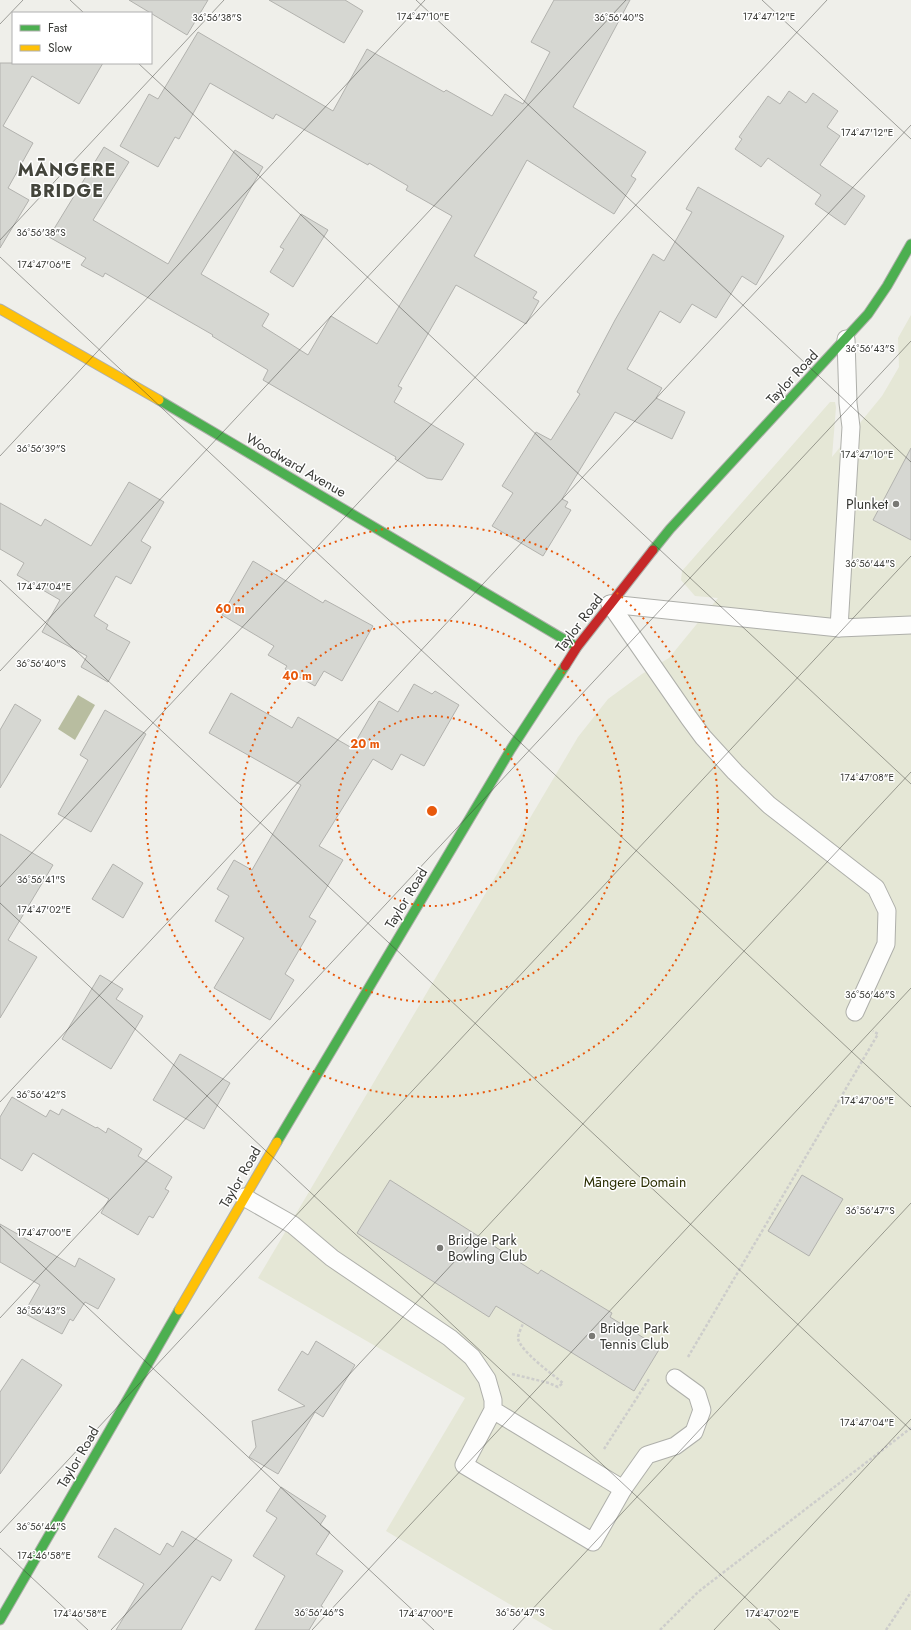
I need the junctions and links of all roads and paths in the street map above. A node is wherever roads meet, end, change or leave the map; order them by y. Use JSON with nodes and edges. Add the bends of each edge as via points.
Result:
{"nodes":[{"id":1,"x":911,"y":244,"type":"edge"},
{"id":2,"x":0,"y":309,"type":"edge"},
{"id":3,"x":846,"y":339,"type":"junction"},
{"id":4,"x":610,"y":604,"type":"junction"},
{"id":5,"x":911,"y":625,"type":"edge"},
{"id":6,"x":838,"y":628,"type":"junction"},
{"id":7,"x":577,"y":647,"type":"junction"},
{"id":8,"x":855,"y":1012,"type":"joint"},
{"id":9,"x":244,"y":1197,"type":"junction"},
{"id":10,"x":523,"y":1323,"type":"dead end"},
{"id":11,"x":680,"y":1371,"type":"joint"},
{"id":12,"x":651,"y":1375,"type":"dead end"},
{"id":13,"x":491,"y":1392,"type":"junction"},
{"id":14,"x":493,"y":1410,"type":"junction"},
{"id":15,"x":911,"y":1428,"type":"edge"},
{"id":16,"x":612,"y":1435,"type":"dead end"},
{"id":17,"x":623,"y":1489,"type":"junction"},
{"id":18,"x":911,"y":1592,"type":"edge"},
{"id":19,"x":0,"y":1620,"type":"edge"},
{"id":20,"x":660,"y":1630,"type":"edge"},
{"id":21,"x":886,"y":1630,"type":"edge"}],
"edges":[{"from":1,"to":3,"type":"street","name":"Taylor Road","via":[[879,297]]},
{"from":2,"to":7,"type":"street","name":"Woodward Avenue"},
{"from":3,"to":4,"type":"street","name":"Taylor Road","via":[[670,529]]},
{"from":3,"to":6,"type":"lane","via":[[851,428]]},
{"from":4,"to":6,"type":"lane"},
{"from":4,"to":7,"type":"street","name":"Taylor Road"},
{"from":4,"to":8,"type":"lane","via":[[689,718],[735,772],[768,805],[876,888],[887,910],[886,944]]},
{"from":5,"to":6,"type":"lane"},
{"from":7,"to":9,"type":"street","name":"Taylor Road","via":[[511,749]]},
{"from":8,"to":11,"type":"path","via":[[855,1021],[878,1034]]},
{"from":9,"to":13,"type":"lane","via":[[293,1225],[332,1258],[450,1338],[472,1357],[487,1379]]},
{"from":9,"to":19,"type":"street","name":"Taylor Road"},
{"from":10,"to":13,"type":"path","via":[[518,1338],[520,1343],[563,1383],[558,1387],[514,1374],[508,1376]]},
{"from":11,"to":17,"type":"lane","via":[[696,1394],[702,1410],[694,1432],[675,1446],[647,1455]]},
{"from":12,"to":16,"type":"path"},
{"from":13,"to":14,"type":"lane"},
{"from":14,"to":17,"type":"lane"},
{"from":14,"to":17,"type":"lane","via":[[464,1465],[593,1542]]},
{"from":15,"to":20,"type":"path","via":[[698,1592]]},
{"from":18,"to":21,"type":"path"}]}
